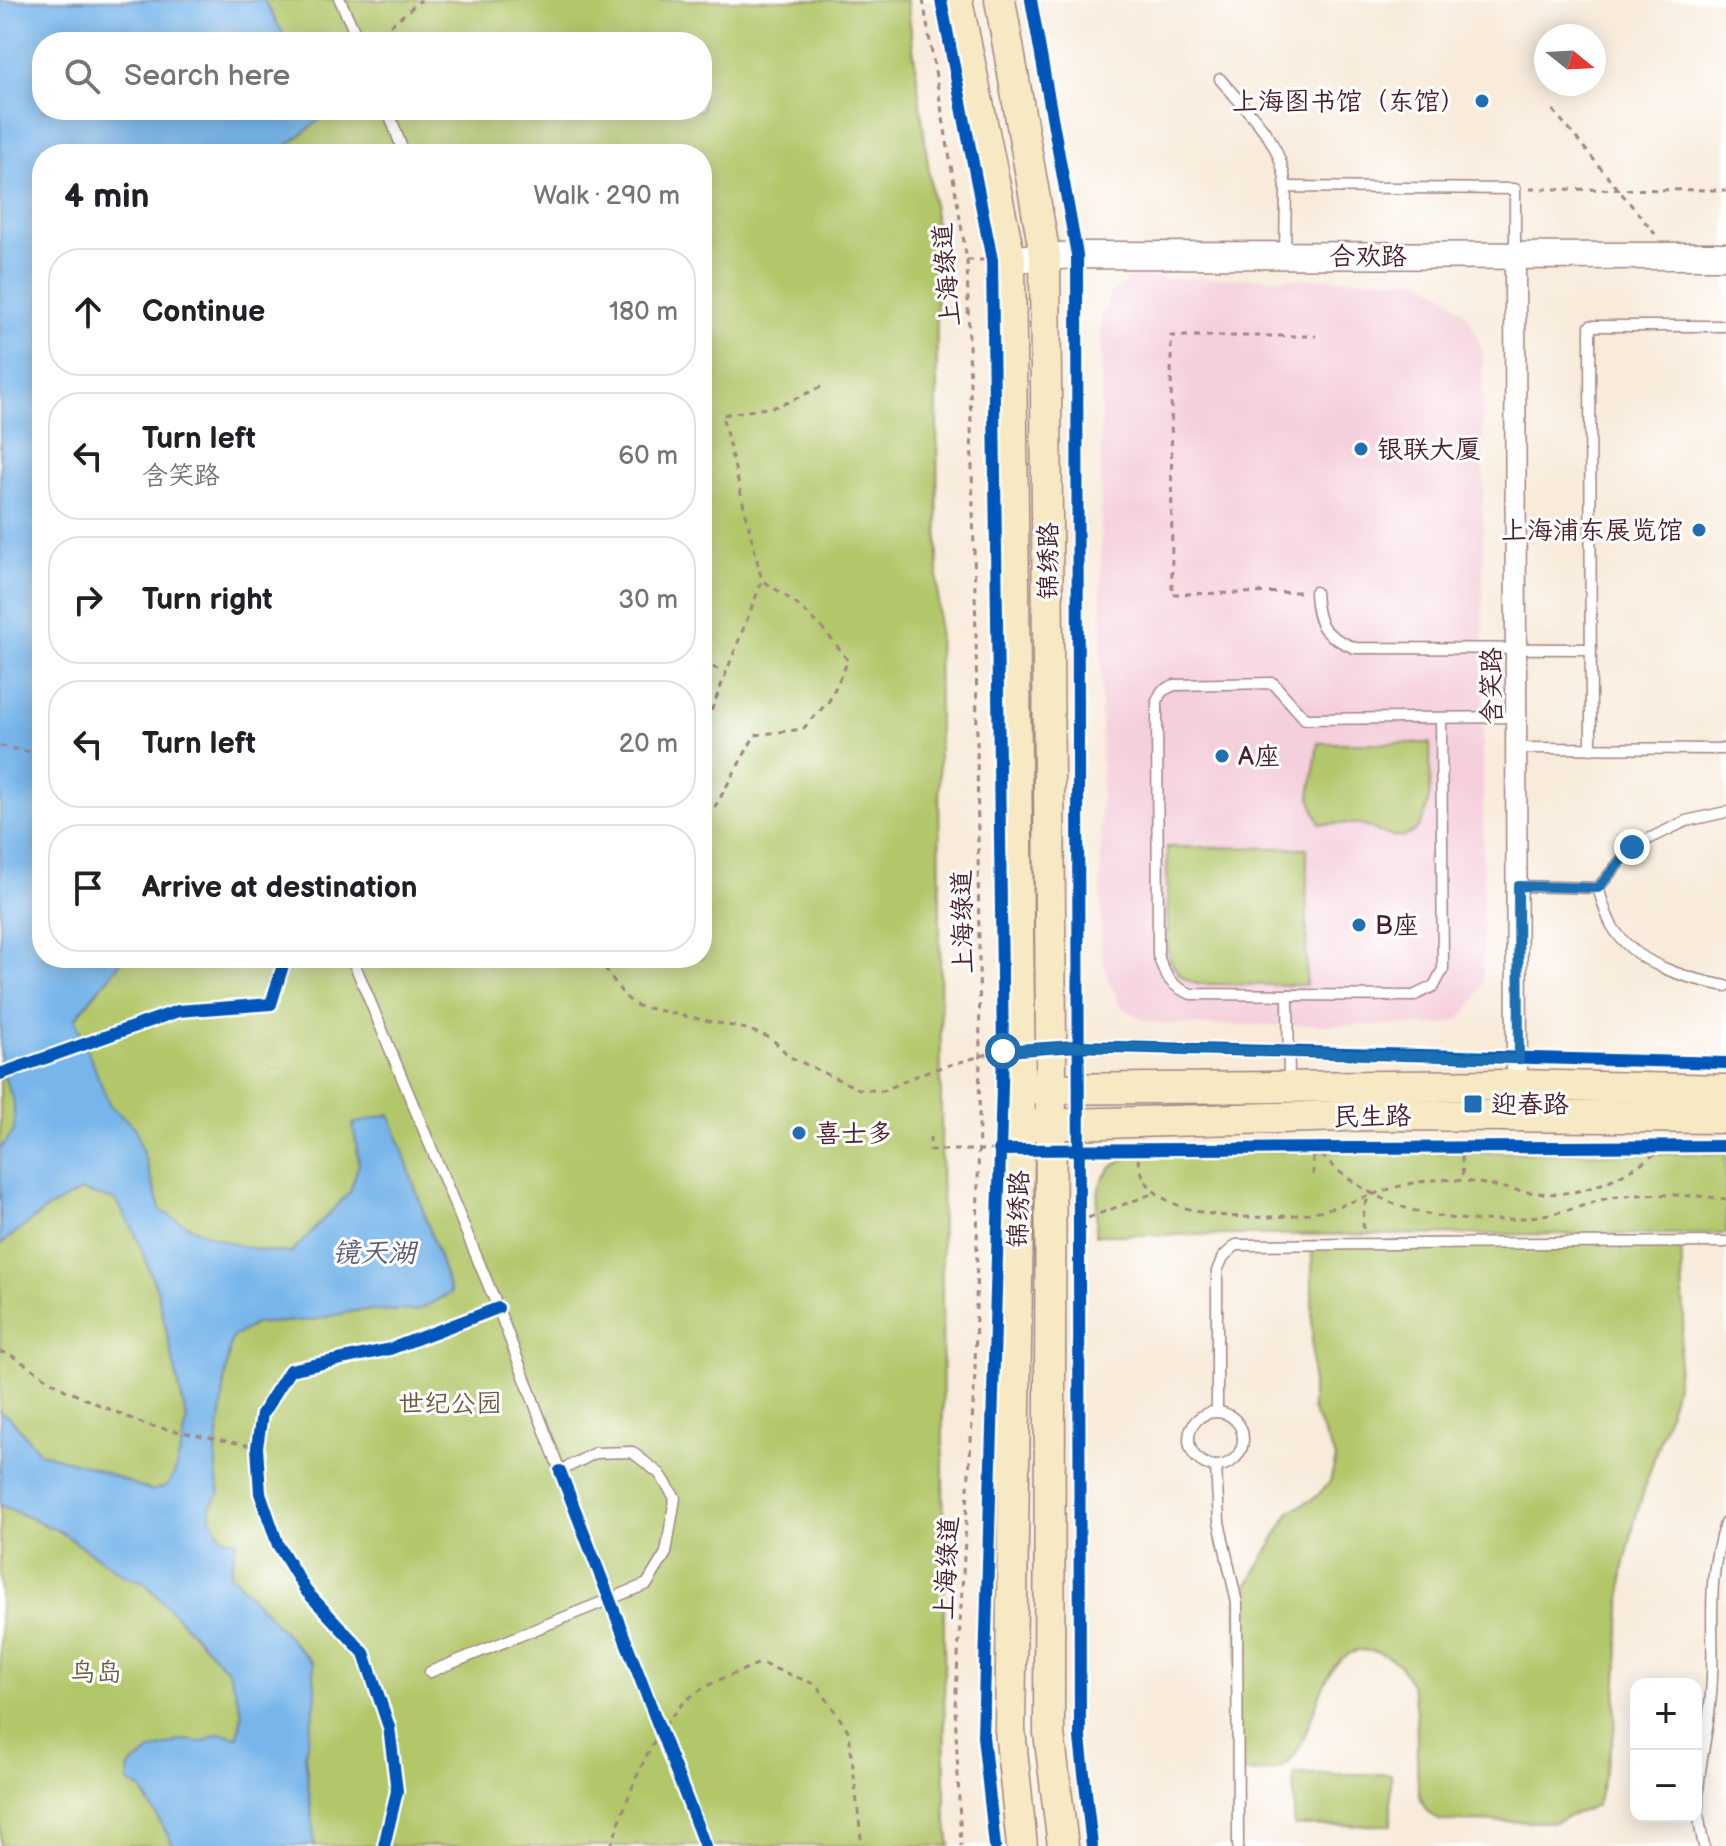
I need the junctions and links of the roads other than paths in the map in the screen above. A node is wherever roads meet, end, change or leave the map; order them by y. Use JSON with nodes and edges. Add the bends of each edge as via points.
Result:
{"nodes":[{"id":1,"x":340,"y":0,"type":"edge"},
{"id":2,"x":957,"y":0,"type":"edge"},
{"id":3,"x":1000,"y":0,"type":"edge"},
{"id":4,"x":354,"y":32,"type":"edge"},
{"id":5,"x":1220,"y":79,"type":"dead end"},
{"id":6,"x":392,"y":120,"type":"edge"},
{"id":7,"x":400,"y":144,"type":"edge"},
{"id":8,"x":1286,"y":187,"type":"junction"},
{"id":9,"x":1285,"y":255,"type":"junction"},
{"id":10,"x":1045,"y":256,"type":"junction"},
{"id":11,"x":1515,"y":256,"type":"junction"},
{"id":12,"x":1726,"y":256,"type":"edge"},
{"id":13,"x":997,"y":260,"type":"junction"},
{"id":14,"x":1726,"y":326,"type":"edge"},
{"id":15,"x":1315,"y":592,"type":"road end"},
{"id":16,"x":1591,"y":649,"type":"junction"},
{"id":17,"x":1517,"y":650,"type":"junction"},
{"id":18,"x":1517,"y":717,"type":"junction"},
{"id":19,"x":1441,"y":718,"type":"junction"},
{"id":20,"x":1517,"y":748,"type":"junction"},
{"id":21,"x":1591,"y":749,"type":"junction"},
{"id":22,"x":1726,"y":749,"type":"edge"},
{"id":23,"x":1726,"y":812,"type":"edge"},
{"id":24,"x":1518,"y":886,"type":"junction"},
{"id":25,"x":1598,"y":888,"type":"junction"},
{"id":26,"x":356,"y":968,"type":"edge"},
{"id":27,"x":1726,"y":986,"type":"edge"},
{"id":28,"x":1288,"y":995,"type":"junction"},
{"id":29,"x":1011,"y":1077,"type":"junction"},
{"id":30,"x":1289,"y":1087,"type":"junction"},
{"id":31,"x":1051,"y":1088,"type":"junction"},
{"id":32,"x":1726,"y":1090,"type":"edge"},
{"id":33,"x":1517,"y":1100,"type":"junction"},
{"id":34,"x":1726,"y":1118,"type":"edge"},
{"id":35,"x":1051,"y":1125,"type":"junction"},
{"id":36,"x":1007,"y":1145,"type":"junction"},
{"id":37,"x":1726,"y":1242,"type":"edge"},
{"id":38,"x":1217,"y":1411,"type":"junction"},
{"id":39,"x":1216,"y":1466,"type":"junction"},
{"id":40,"x":1726,"y":1521,"type":"edge"},
{"id":41,"x":430,"y":1672,"type":"dead end"},
{"id":42,"x":1022,"y":1846,"type":"edge"},
{"id":43,"x":1063,"y":1846,"type":"edge"},
{"id":44,"x":1238,"y":1846,"type":"edge"},
{"id":45,"x":1704,"y":1846,"type":"edge"}],
"edges":[{"from":1,"to":4,"type":"lane"},
{"from":2,"to":13,"type":"main road","name":"锦绣路"},
{"from":3,"to":10,"type":"main road","name":"锦绣路"},
{"from":5,"to":8,"type":"lane","via":[[1274,142]]},
{"from":6,"to":7,"type":"lane"},
{"from":8,"to":9,"type":"lane"},
{"from":8,"to":11,"type":"lane","via":[[1515,189]]},
{"from":9,"to":10,"type":"street","name":"合欢路"},
{"from":9,"to":11,"type":"street","name":"合欢路"},
{"from":10,"to":13,"type":"street","name":"合欢路"},
{"from":10,"to":31,"type":"main road","name":"锦绣路"},
{"from":11,"to":12,"type":"street","name":"合欢路"},
{"from":11,"to":17,"type":"street","name":"含笑路"},
{"from":13,"to":29,"type":"main road","name":"锦绣路"},
{"from":14,"to":16,"type":"lane","via":[[1590,326]]},
{"from":15,"to":17,"type":"lane","via":[[1317,619],[1333,639],[1355,648]]},
{"from":16,"to":17,"type":"lane"},
{"from":16,"to":21,"type":"lane"},
{"from":17,"to":18,"type":"street","name":"含笑路"},
{"from":18,"to":19,"type":"lane"},
{"from":18,"to":20,"type":"street","name":"含笑路"},
{"from":19,"to":28,"type":"lane","via":[[1443,969],[1434,986],[1413,996]]},
{"from":19,"to":28,"type":"lane","via":[[1305,719],[1273,683],[1174,685],[1162,691],[1157,701],[1158,940],[1164,975],[1191,994]]},
{"from":20,"to":21,"type":"lane"},
{"from":20,"to":24,"type":"street","name":"含笑路"},
{"from":21,"to":22,"type":"lane"},
{"from":23,"to":25,"type":"lane","via":[[1686,821],[1632,847]]},
{"from":24,"to":25,"type":"lane"},
{"from":24,"to":33,"type":"street","name":"含笑路"},
{"from":25,"to":27,"type":"lane","via":[[1611,926],[1642,957],[1686,978]]},
{"from":26,"to":41,"type":"lane","via":[[560,1471],[595,1453],[632,1452],[660,1474],[675,1498],[666,1553],[647,1584]]},
{"from":28,"to":30,"type":"lane"},
{"from":29,"to":31,"type":"main road","name":"民生路"},
{"from":29,"to":36,"type":"main road","name":"锦绣路"},
{"from":30,"to":31,"type":"main road","name":"民生路"},
{"from":30,"to":33,"type":"main road","name":"民生路"},
{"from":31,"to":35,"type":"main road","name":"锦绣路"},
{"from":32,"to":33,"type":"main road","name":"民生路"},
{"from":33,"to":34,"type":"main road","name":"民生路"},
{"from":33,"to":35,"type":"main road","name":"民生路"},
{"from":35,"to":36,"type":"main road","name":"民生路"},
{"from":35,"to":43,"type":"main road","name":"锦绣路","via":[[1049,1733]]},
{"from":36,"to":42,"type":"main road","name":"锦绣路","via":[[1010,1730]]},
{"from":37,"to":38,"type":"lane","via":[[1236,1245],[1217,1271]]},
{"from":38,"to":39,"type":"lane","via":[[1240,1425],[1243,1444],[1234,1459]]},
{"from":38,"to":39,"type":"lane","via":[[1199,1417],[1188,1441],[1195,1457]]},
{"from":39,"to":44,"type":"lane","via":[[1219,1522],[1237,1603]]},
{"from":40,"to":45,"type":"lane","via":[[1711,1575],[1710,1705],[1696,1779],[1696,1814]]}]}
